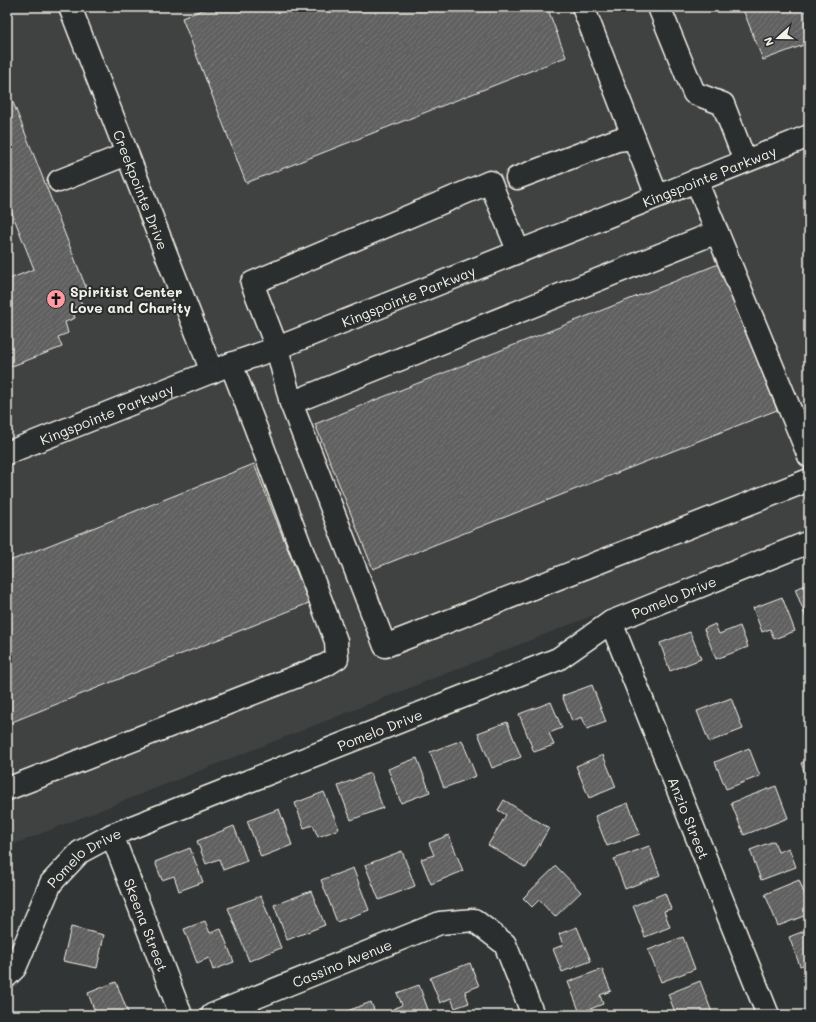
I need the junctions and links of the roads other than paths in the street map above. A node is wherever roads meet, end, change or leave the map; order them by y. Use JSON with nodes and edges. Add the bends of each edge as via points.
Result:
{"nodes":[{"id":1,"x":70,"y":7,"type":"edge"},
{"id":2,"x":583,"y":7,"type":"edge"},
{"id":3,"x":659,"y":7,"type":"edge"},
{"id":4,"x":809,"y":136,"type":"edge"},
{"id":5,"x":634,"y":138,"type":"junction"},
{"id":6,"x":127,"y":154,"type":"junction"},
{"id":7,"x":745,"y":161,"type":"junction"},
{"id":8,"x":517,"y":178,"type":"dead end"},
{"id":9,"x":696,"y":180,"type":"junction"},
{"id":10,"x":59,"y":181,"type":"dead end"},
{"id":11,"x":657,"y":196,"type":"junction"},
{"id":12,"x":717,"y":232,"type":"junction"},
{"id":13,"x":518,"y":250,"type":"junction"},
{"id":14,"x":277,"y":348,"type":"junction"},
{"id":15,"x":221,"y":368,"type":"junction"},
{"id":16,"x":291,"y":403,"type":"junction"},
{"id":17,"x":7,"y":453,"type":"edge"},
{"id":18,"x":809,"y":456,"type":"edge"},
{"id":19,"x":809,"y":480,"type":"edge"},
{"id":20,"x":809,"y":542,"type":"edge"},
{"id":21,"x":611,"y":622,"type":"junction"},
{"id":22,"x":7,"y":789,"type":"edge"},
{"id":23,"x":112,"y":835,"type":"junction"},
{"id":24,"x":7,"y":976,"type":"edge"},
{"id":25,"x":181,"y":1015,"type":"edge"},
{"id":26,"x":212,"y":1015,"type":"edge"},
{"id":27,"x":533,"y":1015,"type":"edge"},
{"id":28,"x":768,"y":1015,"type":"edge"}],
"edges":[{"from":1,"to":6,"type":"street","name":"Creekpointe Drive"},
{"from":2,"to":5,"type":"street"},
{"from":3,"to":7,"type":"street","via":[[694,93],[723,104]]},
{"from":4,"to":7,"type":"street","name":"Kingspointe Parkway"},
{"from":5,"to":8,"type":"street","via":[[617,140]]},
{"from":5,"to":11,"type":"street"},
{"from":6,"to":10,"type":"street"},
{"from":6,"to":15,"type":"street","name":"Creekpointe Drive"},
{"from":7,"to":9,"type":"street","name":"Kingspointe Parkway"},
{"from":9,"to":11,"type":"street","name":"Kingspointe Parkway"},
{"from":9,"to":12,"type":"street"},
{"from":11,"to":13,"type":"street","name":"Kingspointe Parkway"},
{"from":12,"to":16,"type":"street"},
{"from":12,"to":18,"type":"street"},
{"from":13,"to":14,"type":"street","name":"Kingspointe Parkway"},
{"from":13,"to":14,"type":"street","via":[[490,182],[252,283]]},
{"from":14,"to":15,"type":"street","name":"Kingspointe Parkway"},
{"from":14,"to":16,"type":"street"},
{"from":15,"to":17,"type":"street","name":"Kingspointe Parkway"},
{"from":15,"to":22,"type":"street","name":"Creekpointe Drive","via":[[255,426],[336,641],[337,658],[326,665]]},
{"from":16,"to":19,"type":"street","via":[[385,646]]},
{"from":20,"to":21,"type":"street","name":"Pomelo Drive"},
{"from":21,"to":23,"type":"street","name":"Pomelo Drive","via":[[558,659]]},
{"from":21,"to":28,"type":"street","name":"Anzio Street"},
{"from":23,"to":24,"type":"street","name":"Pomelo Drive","via":[[80,852],[51,882],[15,968]]},
{"from":23,"to":25,"type":"street","name":"Skeena Street"},
{"from":26,"to":27,"type":"street","name":"Cassino Avenue","via":[[440,923],[474,920],[505,944]]}]}
